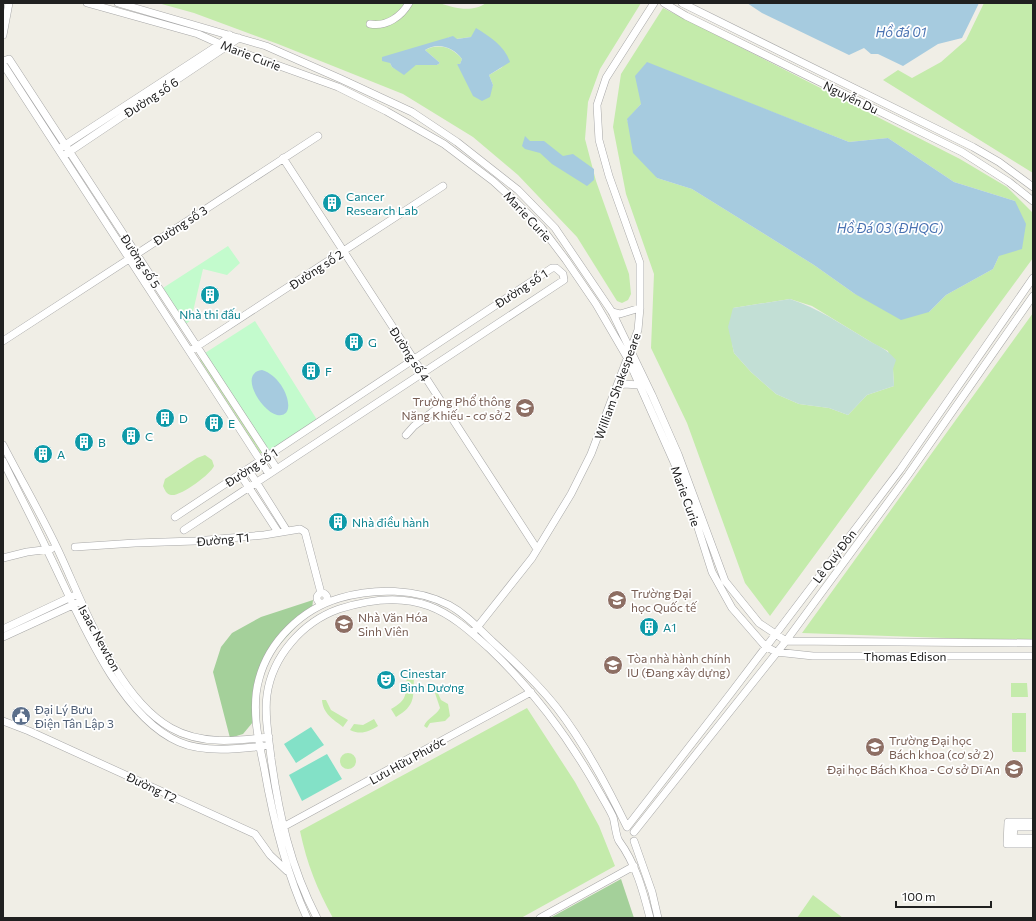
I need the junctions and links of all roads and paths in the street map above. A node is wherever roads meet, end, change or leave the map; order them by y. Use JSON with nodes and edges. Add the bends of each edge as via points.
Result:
{"nodes":[{"id":1,"x":9,"y":3,"type":"edge"},
{"id":2,"x":88,"y":3,"type":"edge"},
{"id":3,"x":118,"y":3,"type":"edge"},
{"id":4,"x":409,"y":3,"type":"edge"},
{"id":5,"x":654,"y":3,"type":"edge"},
{"id":6,"x":664,"y":3,"type":"edge"},
{"id":7,"x":682,"y":3,"type":"edge"},
{"id":8,"x":370,"y":24,"type":"dead end"},
{"id":9,"x":3,"y":35,"type":"edge"},
{"id":10,"x":230,"y":35,"type":"junction"},
{"id":11,"x":239,"y":38,"type":"junction"},
{"id":12,"x":220,"y":44,"type":"junction"},
{"id":13,"x":227,"y":47,"type":"junction"},
{"id":14,"x":3,"y":62,"type":"edge"},
{"id":15,"x":391,"y":103,"type":"junction"},
{"id":16,"x":386,"y":111,"type":"junction"},
{"id":17,"x":318,"y":136,"type":"dead end"},
{"id":18,"x":61,"y":147,"type":"junction"},
{"id":19,"x":66,"y":154,"type":"junction"},
{"id":20,"x":283,"y":158,"type":"junction"},
{"id":21,"x":443,"y":186,"type":"dead end"},
{"id":22,"x":1033,"y":187,"type":"edge"},
{"id":23,"x":1033,"y":201,"type":"edge"},
{"id":24,"x":343,"y":251,"type":"junction"},
{"id":25,"x":136,"y":254,"type":"junction"},
{"id":26,"x":129,"y":259,"type":"junction"},
{"id":27,"x":1033,"y":278,"type":"edge"},
{"id":28,"x":1033,"y":296,"type":"edge"},
{"id":29,"x":640,"y":308,"type":"junction"},
{"id":30,"x":612,"y":312,"type":"junction"},
{"id":31,"x":3,"y":341,"type":"edge"},
{"id":32,"x":196,"y":347,"type":"junction"},
{"id":33,"x":189,"y":351,"type":"junction"},
{"id":34,"x":631,"y":351,"type":"junction"},
{"id":35,"x":414,"y":359,"type":"junction"},
{"id":36,"x":628,"y":359,"type":"junction"},
{"id":37,"x":972,"y":365,"type":"junction"},
{"id":38,"x":982,"y":370,"type":"junction"},
{"id":39,"x":423,"y":373,"type":"junction"},
{"id":40,"x":639,"y":385,"type":"junction"},
{"id":41,"x":617,"y":387,"type":"junction"},
{"id":42,"x":443,"y":404,"type":"junction"},
{"id":43,"x":932,"y":423,"type":"junction"},
{"id":44,"x":941,"y":428,"type":"junction"},
{"id":45,"x":406,"y":435,"type":"dead end"},
{"id":46,"x":3,"y":445,"type":"edge"},
{"id":47,"x":268,"y":456,"type":"junction"},
{"id":48,"x":3,"y":461,"type":"edge"},
{"id":49,"x":260,"y":461,"type":"junction"},
{"id":50,"x":248,"y":469,"type":"junction"},
{"id":51,"x":277,"y":469,"type":"junction"},
{"id":52,"x":900,"y":470,"type":"junction"},
{"id":53,"x":240,"y":474,"type":"junction"},
{"id":54,"x":269,"y":474,"type":"junction"},
{"id":55,"x":908,"y":475,"type":"junction"},
{"id":56,"x":256,"y":483,"type":"junction"},
{"id":57,"x":248,"y":488,"type":"junction"},
{"id":58,"x":175,"y":517,"type":"dead end"},
{"id":59,"x":184,"y":530,"type":"dead end"},
{"id":60,"x":287,"y":531,"type":"junction"},
{"id":61,"x":278,"y":532,"type":"junction"},
{"id":62,"x":75,"y":547,"type":"dead end"},
{"id":63,"x":47,"y":549,"type":"junction"},
{"id":64,"x":58,"y":549,"type":"junction"},
{"id":65,"x":538,"y":549,"type":"junction"},
{"id":66,"x":3,"y":558,"type":"edge"},
{"id":67,"x":73,"y":595,"type":"junction"},
{"id":68,"x":324,"y":602,"type":"junction"},
{"id":69,"x":77,"y":603,"type":"junction"},
{"id":70,"x":331,"y":612,"type":"junction"},
{"id":71,"x":477,"y":627,"type":"junction"},
{"id":72,"x":3,"y":629,"type":"edge"},
{"id":73,"x":472,"y":633,"type":"junction"},
{"id":74,"x":774,"y":634,"type":"junction"},
{"id":75,"x":3,"y":637,"type":"edge"},
{"id":76,"x":786,"y":641,"type":"junction"},
{"id":77,"x":882,"y":642,"type":"junction"},
{"id":78,"x":1033,"y":643,"type":"edge"},
{"id":79,"x":765,"y":646,"type":"junction"},
{"id":80,"x":776,"y":652,"type":"junction"},
{"id":81,"x":883,"y":656,"type":"junction"},
{"id":82,"x":1033,"y":656,"type":"edge"},
{"id":83,"x":531,"y":692,"type":"junction"},
{"id":84,"x":731,"y":694,"type":"junction"},
{"id":85,"x":739,"y":700,"type":"junction"},
{"id":86,"x":3,"y":721,"type":"edge"},
{"id":87,"x":269,"y":741,"type":"junction"},
{"id":88,"x":259,"y":742,"type":"junction"},
{"id":89,"x":1033,"y":822,"type":"edge"},
{"id":90,"x":283,"y":827,"type":"junction"},
{"id":91,"x":1033,"y":827,"type":"edge"},
{"id":92,"x":627,"y":828,"type":"junction"},
{"id":93,"x":634,"y":832,"type":"junction"},
{"id":94,"x":618,"y":834,"type":"junction"},
{"id":95,"x":1033,"y":838,"type":"edge"},
{"id":96,"x":634,"y":841,"type":"junction"},
{"id":97,"x":623,"y":844,"type":"junction"},
{"id":98,"x":1033,"y":844,"type":"edge"},
{"id":99,"x":634,"y":866,"type":"junction"},
{"id":100,"x":291,"y":870,"type":"junction"},
{"id":101,"x":307,"y":918,"type":"edge"},
{"id":102,"x":317,"y":918,"type":"edge"},
{"id":103,"x":540,"y":918,"type":"edge"},
{"id":104,"x":650,"y":918,"type":"edge"},
{"id":105,"x":658,"y":918,"type":"edge"}],
"edges":[{"from":1,"to":9,"type":"street"},
{"from":2,"to":12,"type":"street","name":"Marie Curie","via":[[198,34]]},
{"from":3,"to":10,"type":"street","name":"Marie Curie"},
{"from":4,"to":8,"type":"street","via":[[397,18],[385,23]]},
{"from":5,"to":29,"type":"street","name":"William Shakespeare","via":[[606,78],[597,104],[599,140],[640,263]]},
{"from":6,"to":23,"type":"street","name":"Nguyễn Du","via":[[962,152],[1009,182]]},
{"from":7,"to":22,"type":"street","name":"Nguyễn Du","via":[[973,147]]},
{"from":10,"to":11,"type":"street","name":"Marie Curie"},
{"from":10,"to":12,"type":"street","name":"Đường số 6"},
{"from":11,"to":13,"type":"street","name":"Đường số 6"},
{"from":11,"to":15,"type":"street","name":"Marie Curie","via":[[266,46]]},
{"from":12,"to":13,"type":"street","name":"Marie Curie"},
{"from":12,"to":18,"type":"street","name":"Đường số 6"},
{"from":13,"to":16,"type":"street","name":"Marie Curie","via":[[338,87]]},
{"from":13,"to":19,"type":"street","name":"Đường số 6"},
{"from":14,"to":18,"type":"street","name":"Đường số 5","via":[[9,59]]},
{"from":15,"to":16,"type":"street"},
{"from":15,"to":30,"type":"street","name":"Marie Curie","via":[[412,112],[457,142],[518,190],[555,228]]},
{"from":16,"to":36,"type":"street","name":"Marie Curie","via":[[444,144],[493,180],[541,227],[596,304]]},
{"from":17,"to":20,"type":"street","name":"Đường số 3"},
{"from":18,"to":19,"type":"street","name":"Đường số 5"},
{"from":19,"to":25,"type":"street","name":"Đường số 5"},
{"from":19,"to":26,"type":"street","name":"Đường số 5"},
{"from":20,"to":24,"type":"street","name":"Đường số 4"},
{"from":20,"to":25,"type":"street","name":"Đường số 3"},
{"from":21,"to":24,"type":"street","name":"Đường số 2"},
{"from":24,"to":32,"type":"street","name":"Đường số 2"},
{"from":24,"to":35,"type":"street","name":"Đường số 4"},
{"from":25,"to":26,"type":"street","name":"Đường số 3"},
{"from":25,"to":32,"type":"street","name":"Đường số 5"},
{"from":26,"to":31,"type":"street","name":"Đường số 3"},
{"from":26,"to":33,"type":"street","name":"Đường số 5"},
{"from":27,"to":37,"type":"street","name":"Lê Quý Đôn"},
{"from":28,"to":38,"type":"street","name":"Lê Quý Đôn"},
{"from":29,"to":30,"type":"street","via":[[620,314]]},
{"from":29,"to":34,"type":"street","name":"William Shakespeare","via":[[638,330]]},
{"from":30,"to":34,"type":"street","name":"Marie Curie"},
{"from":32,"to":33,"type":"street","name":"Đường số 2"},
{"from":32,"to":47,"type":"street","name":"Đường số 5"},
{"from":33,"to":49,"type":"street","name":"Đường số 5"},
{"from":34,"to":36,"type":"street","name":"William Shakespeare"},
{"from":34,"to":74,"type":"street","name":"Marie Curie","via":[[678,454],[725,581],[759,623]]},
{"from":35,"to":39,"type":"street","name":"Đường số 4"},
{"from":35,"to":39,"type":"street","name":"Đường số 1","via":[[552,268],[563,274],[564,280]]},
{"from":35,"to":47,"type":"street","name":"Đường số 1"},
{"from":36,"to":40,"type":"street","name":"Marie Curie"},
{"from":36,"to":41,"type":"street","name":"William Shakespeare"},
{"from":37,"to":38,"type":"street"},
{"from":37,"to":43,"type":"street","name":"Lê Quý Đôn"},
{"from":38,"to":44,"type":"street","name":"Lê Quý Đôn"},
{"from":39,"to":42,"type":"street","name":"Đường số 4"},
{"from":39,"to":51,"type":"street","name":"Đường số 1"},
{"from":40,"to":41,"type":"street","via":[[624,384]]},
{"from":40,"to":79,"type":"street","name":"Marie Curie","via":[[685,488],[712,572],[732,608]]},
{"from":41,"to":65,"type":"street","name":"William Shakespeare","via":[[590,458]]},
{"from":42,"to":45,"type":"street"},
{"from":42,"to":65,"type":"street","name":"Đường số 4"},
{"from":43,"to":44,"type":"street"},
{"from":43,"to":52,"type":"street","name":"Lê Quý Đôn"},
{"from":44,"to":55,"type":"street","name":"Lê Quý Đôn"},
{"from":46,"to":64,"type":"street","name":"Isaac Newton"},
{"from":47,"to":49,"type":"street","name":"Đường số 1"},
{"from":47,"to":51,"type":"street","name":"Đường số 5"},
{"from":48,"to":63,"type":"street","name":"Isaac Newton"},
{"from":49,"to":50,"type":"street","name":"Đường số 1"},
{"from":49,"to":54,"type":"street","name":"Đường số 5"},
{"from":50,"to":53,"type":"street","name":"Đường số 1"},
{"from":50,"to":56,"type":"street"},
{"from":51,"to":54,"type":"street","name":"Đường số 1"},
{"from":52,"to":55,"type":"street"},
{"from":52,"to":74,"type":"street","name":"Lê Quý Đôn"},
{"from":53,"to":57,"type":"street"},
{"from":53,"to":58,"type":"street","name":"Đường số 1"},
{"from":54,"to":56,"type":"street","name":"Đường số 1"},
{"from":55,"to":76,"type":"street","name":"Lê Quý Đôn"},
{"from":56,"to":57,"type":"street","name":"Đường số 1"},
{"from":56,"to":60,"type":"street"},
{"from":57,"to":59,"type":"street","name":"Đường số 1"},
{"from":57,"to":61,"type":"street"},
{"from":60,"to":61,"type":"street","name":"Đường T1"},
{"from":60,"to":68,"type":"street","name":"Đường T1","via":[[295,529],[305,532],[320,593],[326,595],[327,600]]},
{"from":61,"to":62,"type":"street","name":"Đường T1","via":[[196,541],[135,542]]},
{"from":63,"to":64,"type":"street"},
{"from":63,"to":66,"type":"street"},
{"from":63,"to":67,"type":"street","name":"Isaac Newton"},
{"from":64,"to":67,"type":"street","name":"Isaac Newton"},
{"from":65,"to":71,"type":"street","name":"William Shakespeare"},
{"from":67,"to":69,"type":"street","name":"Isaac Newton"},
{"from":67,"to":72,"type":"street"},
{"from":68,"to":70,"type":"street"},
{"from":68,"to":71,"type":"street","via":[[361,593],[413,593],[448,604]]},
{"from":68,"to":88,"type":"street","via":[[291,626],[264,664],[256,696]]},
{"from":69,"to":75,"type":"street"},
{"from":69,"to":88,"type":"street","name":"Isaac Newton","via":[[116,682],[129,702],[154,726],[180,742],[199,747],[214,749]]},
{"from":70,"to":73,"type":"street","via":[[372,601],[412,601],[444,613]]},
{"from":70,"to":87,"type":"street","via":[[300,632],[276,665],[267,695]]},
{"from":71,"to":73,"type":"street","name":"William Shakespeare"},
{"from":71,"to":92,"type":"street","via":[[520,667],[557,708],[587,753]]},
{"from":73,"to":83,"type":"street","via":[[507,665]]},
{"from":74,"to":76,"type":"street","name":"Marie Curie"},
{"from":74,"to":79,"type":"street","name":"Lê Quý Đôn"},
{"from":76,"to":77,"type":"street","name":"Thomas Edison"},
{"from":76,"to":80,"type":"street","name":"Lê Quý Đôn"},
{"from":77,"to":78,"type":"street","name":"Thomas Edison"},
{"from":77,"to":81,"type":"street"},
{"from":79,"to":80,"type":"street"},
{"from":79,"to":84,"type":"street","name":"Lê Quý Đôn"},
{"from":80,"to":81,"type":"street","name":"Thomas Edison","via":[[813,656]]},
{"from":80,"to":85,"type":"street","name":"Lê Quý Đôn"},
{"from":81,"to":82,"type":"street","name":"Thomas Edison"},
{"from":83,"to":90,"type":"street","name":"Lưu Hữu Phước"},
{"from":83,"to":94,"type":"street","via":[[578,755],[613,817]]},
{"from":84,"to":85,"type":"street"},
{"from":84,"to":92,"type":"street","name":"Lê Quý Đôn"},
{"from":85,"to":93,"type":"street","name":"Lê Quý Đôn"},
{"from":86,"to":100,"type":"street","name":"Đường T2","via":[[255,834],[270,855]]},
{"from":87,"to":88,"type":"street","name":"Isaac Newton"},
{"from":87,"to":90,"type":"street"},
{"from":88,"to":100,"type":"street","via":[[275,824]]},
{"from":89,"to":98,"type":"street","via":[[1008,822],[1007,844]]},
{"from":90,"to":100,"type":"street"},
{"from":91,"to":95,"type":"street","via":[[1014,827],[1014,838]]},
{"from":92,"to":93,"type":"street"},
{"from":92,"to":94,"type":"street","via":[[621,829]]},
{"from":93,"to":96,"type":"street"},
{"from":94,"to":97,"type":"street","via":[[618,840]]},
{"from":96,"to":97,"type":"street","via":[[628,845]]},
{"from":96,"to":105,"type":"street","via":[[652,892]]},
{"from":97,"to":99,"type":"street"},
{"from":99,"to":103,"type":"street"},
{"from":99,"to":104,"type":"street"},
{"from":100,"to":101,"type":"street"},
{"from":100,"to":102,"type":"street"}]}
